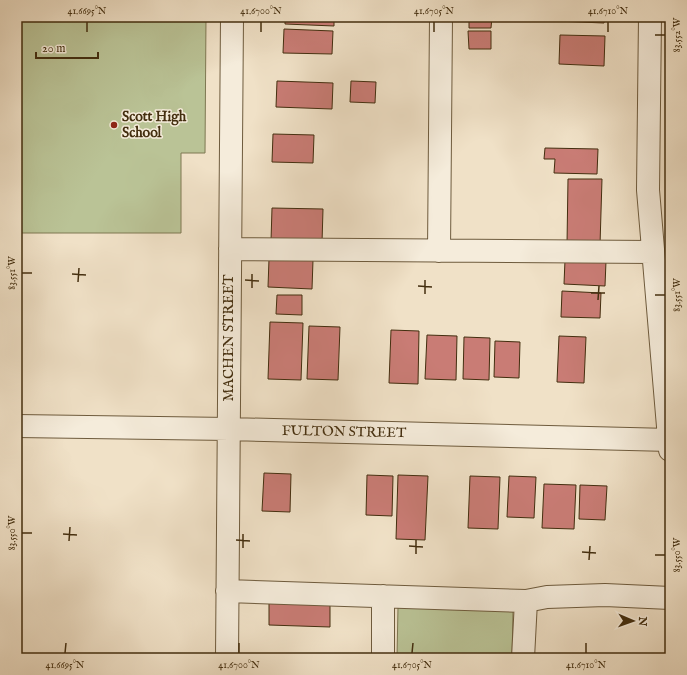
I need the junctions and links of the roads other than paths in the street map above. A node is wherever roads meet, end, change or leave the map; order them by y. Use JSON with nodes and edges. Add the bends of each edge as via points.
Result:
{"nodes":[{"id":1,"x":232,"y":17,"type":"edge"},
{"id":2,"x":441,"y":17,"type":"edge"},
{"id":3,"x":650,"y":17,"type":"edge"},
{"id":4,"x":230,"y":250,"type":"junction"},
{"id":5,"x":439,"y":251,"type":"junction"},
{"id":6,"x":653,"y":252,"type":"junction"},
{"id":7,"x":17,"y":426,"type":"edge"},
{"id":8,"x":229,"y":429,"type":"junction"},
{"id":9,"x":670,"y":443,"type":"edge"},
{"id":10,"x":227,"y":591,"type":"junction"},
{"id":11,"x":383,"y":596,"type":"junction"},
{"id":12,"x":670,"y":598,"type":"edge"},
{"id":13,"x":526,"y":601,"type":"junction"},
{"id":14,"x":227,"y":658,"type":"edge"},
{"id":15,"x":383,"y":658,"type":"edge"},
{"id":16,"x":524,"y":658,"type":"edge"}],
"edges":[{"from":1,"to":4,"type":"street","name":"MACHEN STREET"},
{"from":2,"to":5,"type":"street"},
{"from":3,"to":6,"type":"street","via":[[648,190]]},
{"from":4,"to":5,"type":"street"},
{"from":4,"to":8,"type":"street","name":"MACHEN STREET"},
{"from":5,"to":6,"type":"street"},
{"from":6,"to":9,"type":"street"},
{"from":7,"to":8,"type":"street","name":"FULTON STREET"},
{"from":8,"to":9,"type":"street","name":"FULTON STREET"},
{"from":8,"to":10,"type":"street","name":"MACHEN STREET"},
{"from":10,"to":11,"type":"street"},
{"from":10,"to":14,"type":"street","name":"MACHEN STREET"},
{"from":11,"to":13,"type":"street"},
{"from":11,"to":15,"type":"street"},
{"from":12,"to":13,"type":"street","via":[[605,595],[547,597]]},
{"from":13,"to":16,"type":"street"}]}
